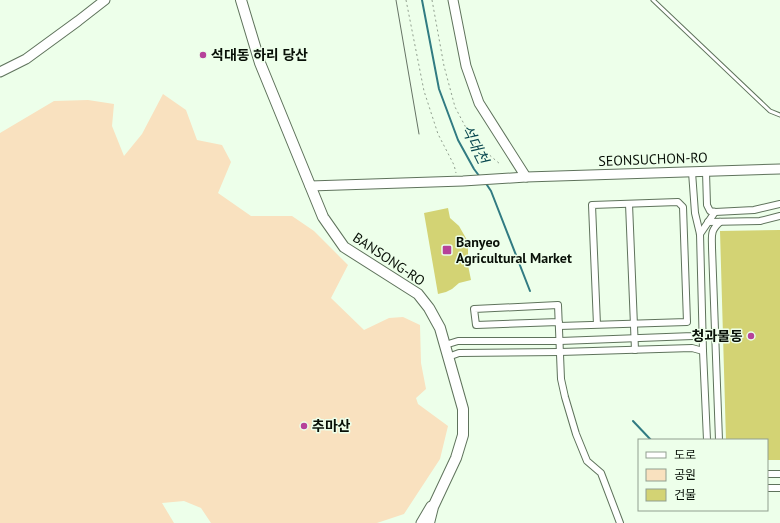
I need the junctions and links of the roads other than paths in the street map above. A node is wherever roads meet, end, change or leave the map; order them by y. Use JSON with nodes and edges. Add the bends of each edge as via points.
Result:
{"nodes":[{"id":1,"x":105,"y":0,"type":"edge"},
{"id":2,"x":241,"y":0,"type":"edge"},
{"id":3,"x":453,"y":0,"type":"edge"},
{"id":4,"x":653,"y":0,"type":"edge"},
{"id":5,"x":0,"y":72,"type":"edge"},
{"id":6,"x":780,"y":115,"type":"edge"},
{"id":7,"x":780,"y":169,"type":"edge"},
{"id":8,"x":692,"y":172,"type":"junction"},
{"id":9,"x":706,"y":172,"type":"junction"},
{"id":10,"x":526,"y":178,"type":"junction"},
{"id":11,"x":310,"y":186,"type":"junction"},
{"id":12,"x":629,"y":204,"type":"junction"},
{"id":13,"x":780,"y":204,"type":"edge"},
{"id":14,"x":715,"y":212,"type":"junction"},
{"id":15,"x":780,"y":216,"type":"edge"},
{"id":16,"x":708,"y":222,"type":"junction"},
{"id":17,"x":720,"y":222,"type":"dead end"},
{"id":18,"x":700,"y":234,"type":"junction"},
{"id":19,"x":634,"y":323,"type":"junction"},
{"id":20,"x":559,"y":324,"type":"junction"},
{"id":21,"x":597,"y":325,"type":"junction"},
{"id":22,"x":703,"y":331,"type":"junction"},
{"id":23,"x":634,"y":338,"type":"junction"},
{"id":24,"x":560,"y":341,"type":"junction"},
{"id":25,"x":445,"y":345,"type":"junction"},
{"id":26,"x":635,"y":350,"type":"junction"},
{"id":27,"x":703,"y":351,"type":"junction"},
{"id":28,"x":560,"y":352,"type":"junction"},
{"id":29,"x":448,"y":357,"type":"junction"},
{"id":30,"x":707,"y":439,"type":"edge"},
{"id":31,"x":719,"y":439,"type":"edge"},
{"id":32,"x":768,"y":474,"type":"edge"},
{"id":33,"x":780,"y":474,"type":"edge"},
{"id":34,"x":768,"y":488,"type":"edge"},
{"id":35,"x":780,"y":488,"type":"edge"},
{"id":36,"x":435,"y":500,"type":"junction"},
{"id":37,"x":421,"y":523,"type":"edge"},
{"id":38,"x":429,"y":523,"type":"edge"},
{"id":39,"x":620,"y":523,"type":"edge"}],
"edges":[{"from":1,"to":5,"type":"main road","via":[[26,58]]},
{"from":2,"to":11,"type":"main road","name":"BANSONG-RO","via":[[260,63]]},
{"from":3,"to":10,"type":"main road","via":[[466,66],[479,103]]},
{"from":4,"to":6,"type":"lane","via":[[770,111]]},
{"from":7,"to":9,"type":"main road","name":"SEONSUCHON-RO"},
{"from":8,"to":9,"type":"main road","name":"SEONSUCHON-RO"},
{"from":8,"to":10,"type":"main road","name":"SEONSUCHON-RO"},
{"from":8,"to":18,"type":"street","via":[[695,214]]},
{"from":9,"to":14,"type":"street","via":[[707,205],[710,211]]},
{"from":10,"to":11,"type":"main road","name":"SEONSUCHON-RO"},
{"from":11,"to":25,"type":"main road","name":"BANSONG-RO","via":[[323,217],[344,247],[418,294],[440,328]]},
{"from":12,"to":19,"type":"street"},
{"from":12,"to":19,"type":"street","via":[[678,202],[683,207],[687,322]]},
{"from":12,"to":21,"type":"street","via":[[592,205]]},
{"from":13,"to":14,"type":"street","via":[[754,210]]},
{"from":14,"to":16,"type":"street"},
{"from":15,"to":16,"type":"street","via":[[760,221]]},
{"from":16,"to":18,"type":"street"},
{"from":17,"to":31,"type":"street","via":[[712,232]]},
{"from":18,"to":22,"type":"street"},
{"from":19,"to":21,"type":"street"},
{"from":19,"to":23,"type":"street"},
{"from":20,"to":20,"type":"street","via":[[476,325],[474,309],[558,305]]},
{"from":20,"to":21,"type":"street"},
{"from":20,"to":24,"type":"street"},
{"from":22,"to":23,"type":"street","via":[[693,336]]},
{"from":22,"to":27,"type":"street"},
{"from":23,"to":24,"type":"street"},
{"from":23,"to":26,"type":"street"},
{"from":24,"to":25,"type":"street","via":[[458,341]]},
{"from":24,"to":28,"type":"street"},
{"from":25,"to":29,"type":"main road","name":"BANSONG-RO"},
{"from":26,"to":27,"type":"street","via":[[692,348]]},
{"from":26,"to":28,"type":"street"},
{"from":27,"to":30,"type":"street"},
{"from":28,"to":29,"type":"street","via":[[459,353]]},
{"from":28,"to":39,"type":"street","via":[[561,379],[576,434],[587,461],[601,473]]},
{"from":29,"to":36,"type":"main road","name":"BANSONG-RO","via":[[463,409],[463,434],[456,458]]},
{"from":32,"to":33,"type":"street"},
{"from":34,"to":35,"type":"street"},
{"from":36,"to":37,"type":"main road"},
{"from":36,"to":38,"type":"main road","name":"BANSONG-RO"}]}
